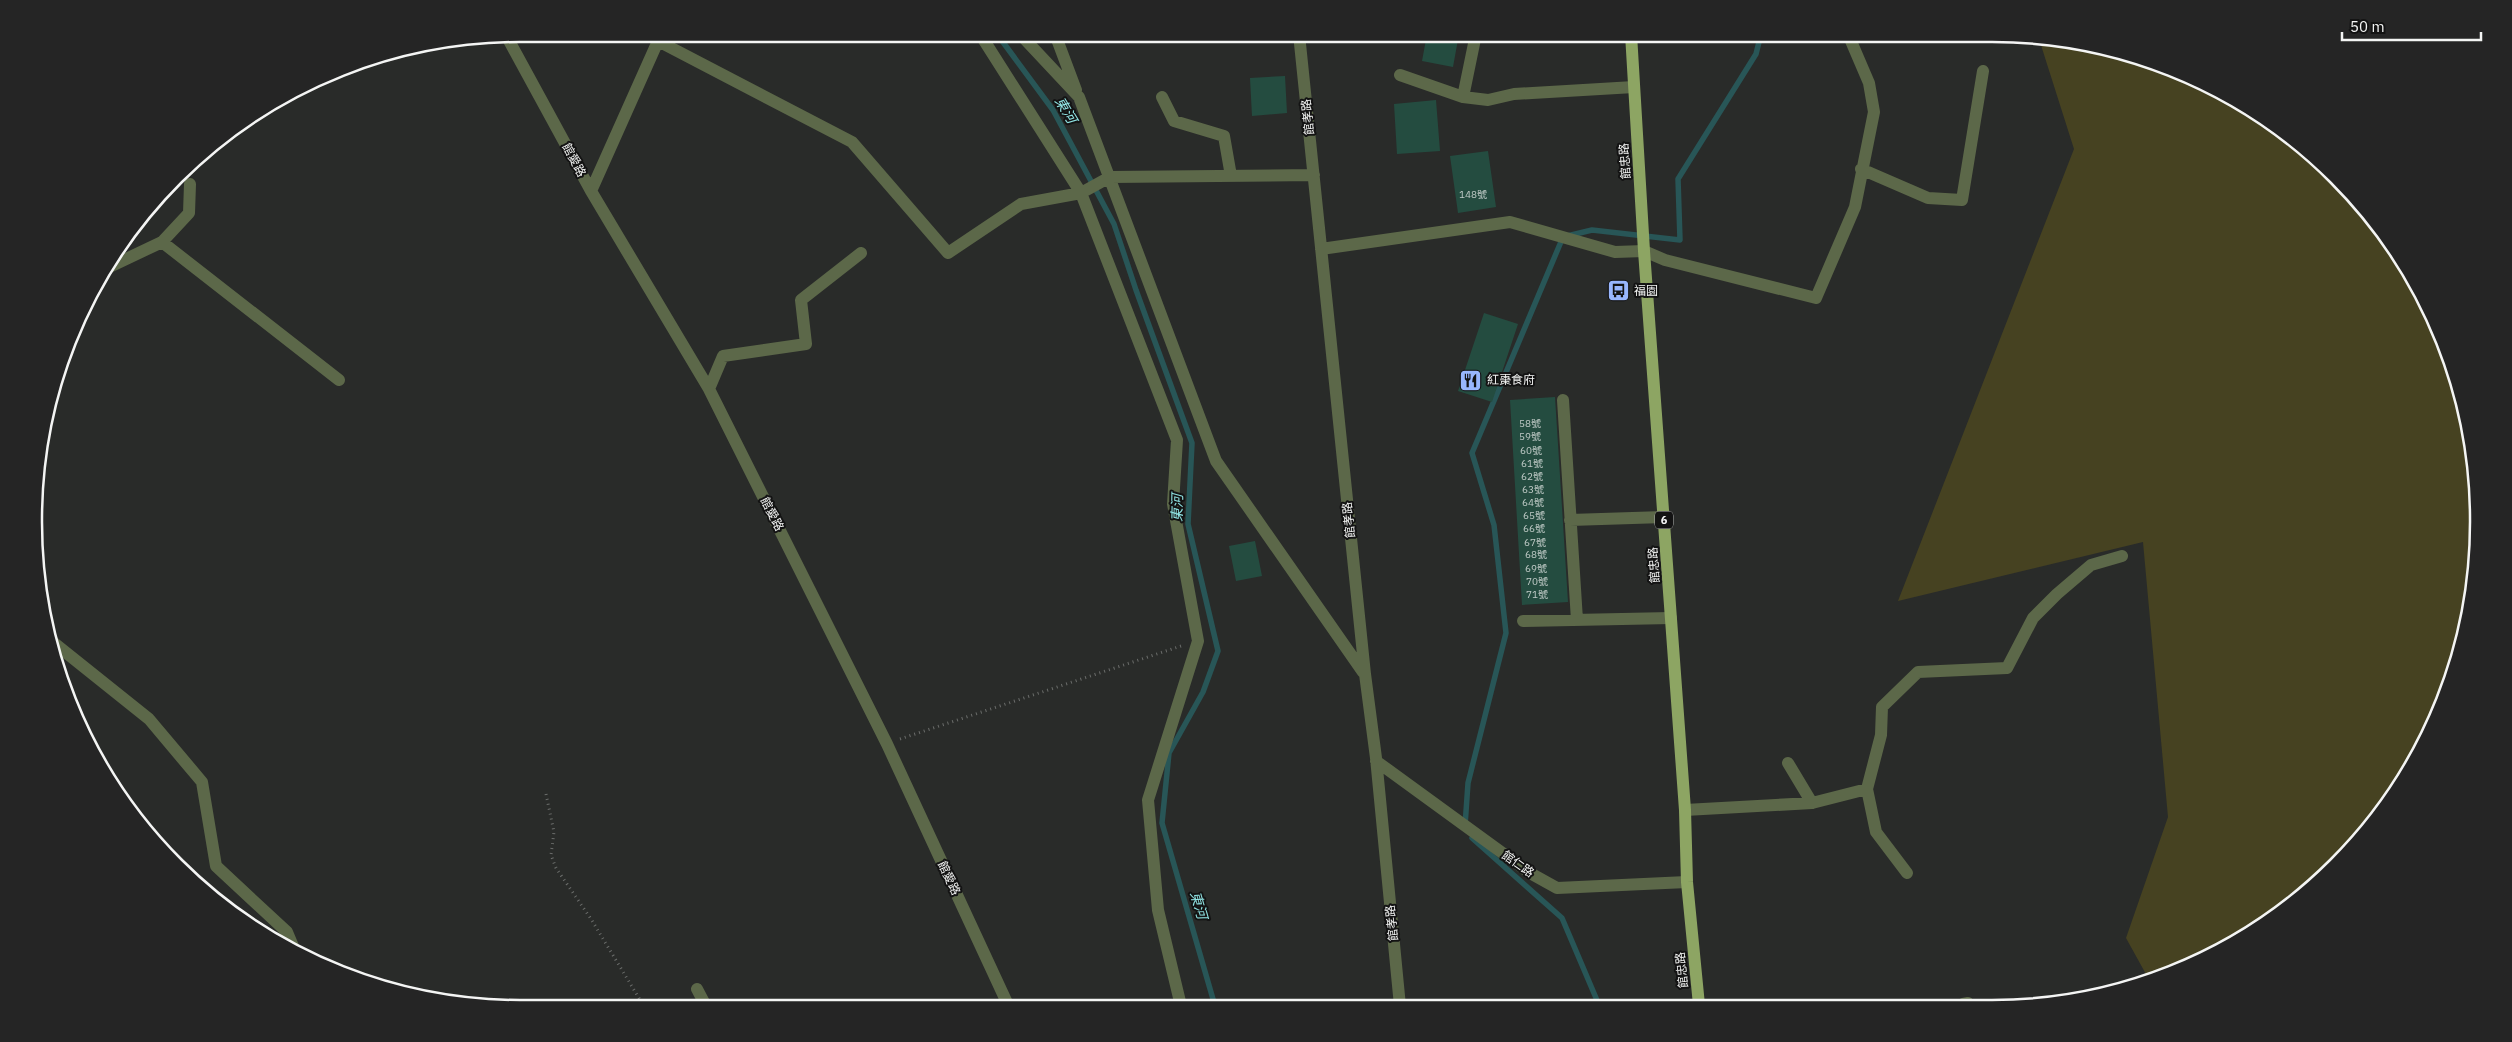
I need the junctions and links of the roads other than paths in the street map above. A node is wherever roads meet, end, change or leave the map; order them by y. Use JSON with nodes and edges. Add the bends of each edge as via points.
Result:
{"nodes":[{"id":1,"x":656,"y":42,"type":"edge"},
{"id":2,"x":667,"y":42,"type":"edge"},
{"id":3,"x":985,"y":42,"type":"edge"},
{"id":4,"x":1027,"y":42,"type":"edge"},
{"id":5,"x":1058,"y":42,"type":"edge"},
{"id":6,"x":1300,"y":42,"type":"edge"},
{"id":7,"x":1474,"y":42,"type":"edge"},
{"id":8,"x":1631,"y":42,"type":"edge"},
{"id":9,"x":1851,"y":42,"type":"edge"},
{"id":10,"x":510,"y":43,"type":"edge"},
{"id":11,"x":1983,"y":71,"type":"dead end"},
{"id":12,"x":1400,"y":75,"type":"dead end"},
{"id":13,"x":1634,"y":87,"type":"junction"},
{"id":14,"x":1079,"y":97,"type":"junction"},
{"id":15,"x":1162,"y":97,"type":"dead end"},
{"id":16,"x":1463,"y":97,"type":"junction"},
{"id":17,"x":1861,"y":169,"type":"junction"},
{"id":18,"x":1231,"y":176,"type":"junction"},
{"id":19,"x":1314,"y":176,"type":"junction"},
{"id":20,"x":1110,"y":177,"type":"junction"},
{"id":21,"x":190,"y":184,"type":"dead end"},
{"id":22,"x":590,"y":191,"type":"junction"},
{"id":23,"x":1081,"y":193,"type":"junction"},
{"id":24,"x":162,"y":242,"type":"junction"},
{"id":25,"x":1321,"y":249,"type":"junction"},
{"id":26,"x":1644,"y":251,"type":"junction"},
{"id":27,"x":861,"y":253,"type":"dead end"},
{"id":28,"x":118,"y":263,"type":"edge"},
{"id":29,"x":339,"y":380,"type":"dead end"},
{"id":30,"x":709,"y":388,"type":"junction"},
{"id":31,"x":1563,"y":400,"type":"dead end"},
{"id":32,"x":1664,"y":517,"type":"junction"},
{"id":33,"x":1570,"y":520,"type":"junction"},
{"id":34,"x":2122,"y":556,"type":"dead end"},
{"id":35,"x":1671,"y":618,"type":"junction"},
{"id":36,"x":1577,"y":620,"type":"junction"},
{"id":37,"x":1522,"y":621,"type":"dead end"},
{"id":38,"x":60,"y":648,"type":"edge"},
{"id":39,"x":1365,"y":674,"type":"junction"},
{"id":40,"x":1376,"y":761,"type":"junction"},
{"id":41,"x":1788,"y":763,"type":"dead end"},
{"id":42,"x":1867,"y":789,"type":"junction"},
{"id":43,"x":1812,"y":803,"type":"junction"},
{"id":44,"x":1685,"y":810,"type":"junction"},
{"id":45,"x":1907,"y":873,"type":"dead end"},
{"id":46,"x":1686,"y":882,"type":"junction"},
{"id":47,"x":290,"y":940,"type":"edge"},
{"id":48,"x":697,"y":989,"type":"dead end"},
{"id":49,"x":703,"y":1000,"type":"edge"},
{"id":50,"x":1006,"y":1000,"type":"edge"},
{"id":51,"x":1180,"y":1000,"type":"edge"},
{"id":52,"x":1399,"y":1000,"type":"edge"},
{"id":53,"x":1698,"y":1000,"type":"edge"}],
"edges":[{"from":1,"to":22,"type":"street"},
{"from":2,"to":23,"type":"street","via":[[852,142],[948,253],[1021,204]]},
{"from":3,"to":23,"type":"street"},
{"from":4,"to":14,"type":"street"},
{"from":5,"to":14,"type":"street"},
{"from":6,"to":19,"type":"street","name":"館孝路"},
{"from":7,"to":16,"type":"street"},
{"from":8,"to":13,"type":"main road","name":"館忠路","number":"6"},
{"from":9,"to":17,"type":"street","via":[[1869,83],[1874,112]]},
{"from":10,"to":22,"type":"street","name":"館愛路"},
{"from":11,"to":17,"type":"street","via":[[1962,200],[1928,198]]},
{"from":12,"to":16,"type":"street"},
{"from":13,"to":16,"type":"street","via":[[1514,94],[1488,100]]},
{"from":13,"to":26,"type":"main road","name":"館忠路","number":"6"},
{"from":14,"to":20,"type":"street"},
{"from":15,"to":18,"type":"street","via":[[1174,121],[1224,136]]},
{"from":17,"to":26,"type":"street","via":[[1855,207],[1816,298],[1665,260]]},
{"from":18,"to":19,"type":"street"},
{"from":18,"to":20,"type":"street"},
{"from":19,"to":25,"type":"street","name":"館孝路"},
{"from":20,"to":23,"type":"street"},
{"from":20,"to":39,"type":"street","via":[[1216,461]]},
{"from":21,"to":24,"type":"street","via":[[189,213]]},
{"from":22,"to":30,"type":"street","name":"館愛路"},
{"from":23,"to":51,"type":"street","via":[[1176,440],[1173,504],[1198,640],[1148,800],[1158,910]]},
{"from":24,"to":28,"type":"street"},
{"from":24,"to":29,"type":"street"},
{"from":25,"to":26,"type":"street","via":[[1510,222],[1614,252]]},
{"from":25,"to":39,"type":"street","name":"館孝路"},
{"from":26,"to":32,"type":"main road","name":"館忠路","number":"6"},
{"from":27,"to":30,"type":"street","via":[[801,300],[806,344],[723,356]]},
{"from":30,"to":50,"type":"street","name":"館愛路","via":[[887,744]]},
{"from":31,"to":33,"type":"street"},
{"from":32,"to":33,"type":"street"},
{"from":32,"to":35,"type":"main road","name":"館忠路","number":"6"},
{"from":33,"to":36,"type":"street"},
{"from":34,"to":42,"type":"street","via":[[2091,565],[2057,594],[2033,618],[2007,668],[1918,672],[1882,707],[1881,735]]},
{"from":35,"to":36,"type":"street"},
{"from":35,"to":44,"type":"main road","name":"館忠路","number":"6"},
{"from":36,"to":37,"type":"street"},
{"from":38,"to":47,"type":"street","via":[[149,719],[202,782],[216,866],[287,932]]},
{"from":39,"to":40,"type":"street","name":"館孝路"},
{"from":40,"to":46,"type":"street","name":"館仁路","via":[[1530,873],[1557,888]]},
{"from":40,"to":52,"type":"street","name":"館孝路"},
{"from":41,"to":43,"type":"street"},
{"from":42,"to":43,"type":"street"},
{"from":42,"to":45,"type":"street","via":[[1876,832]]},
{"from":43,"to":44,"type":"street"},
{"from":44,"to":46,"type":"main road","name":"館忠路","number":"6"},
{"from":46,"to":53,"type":"main road","name":"館忠路","number":"6"},
{"from":48,"to":49,"type":"street"}]}
